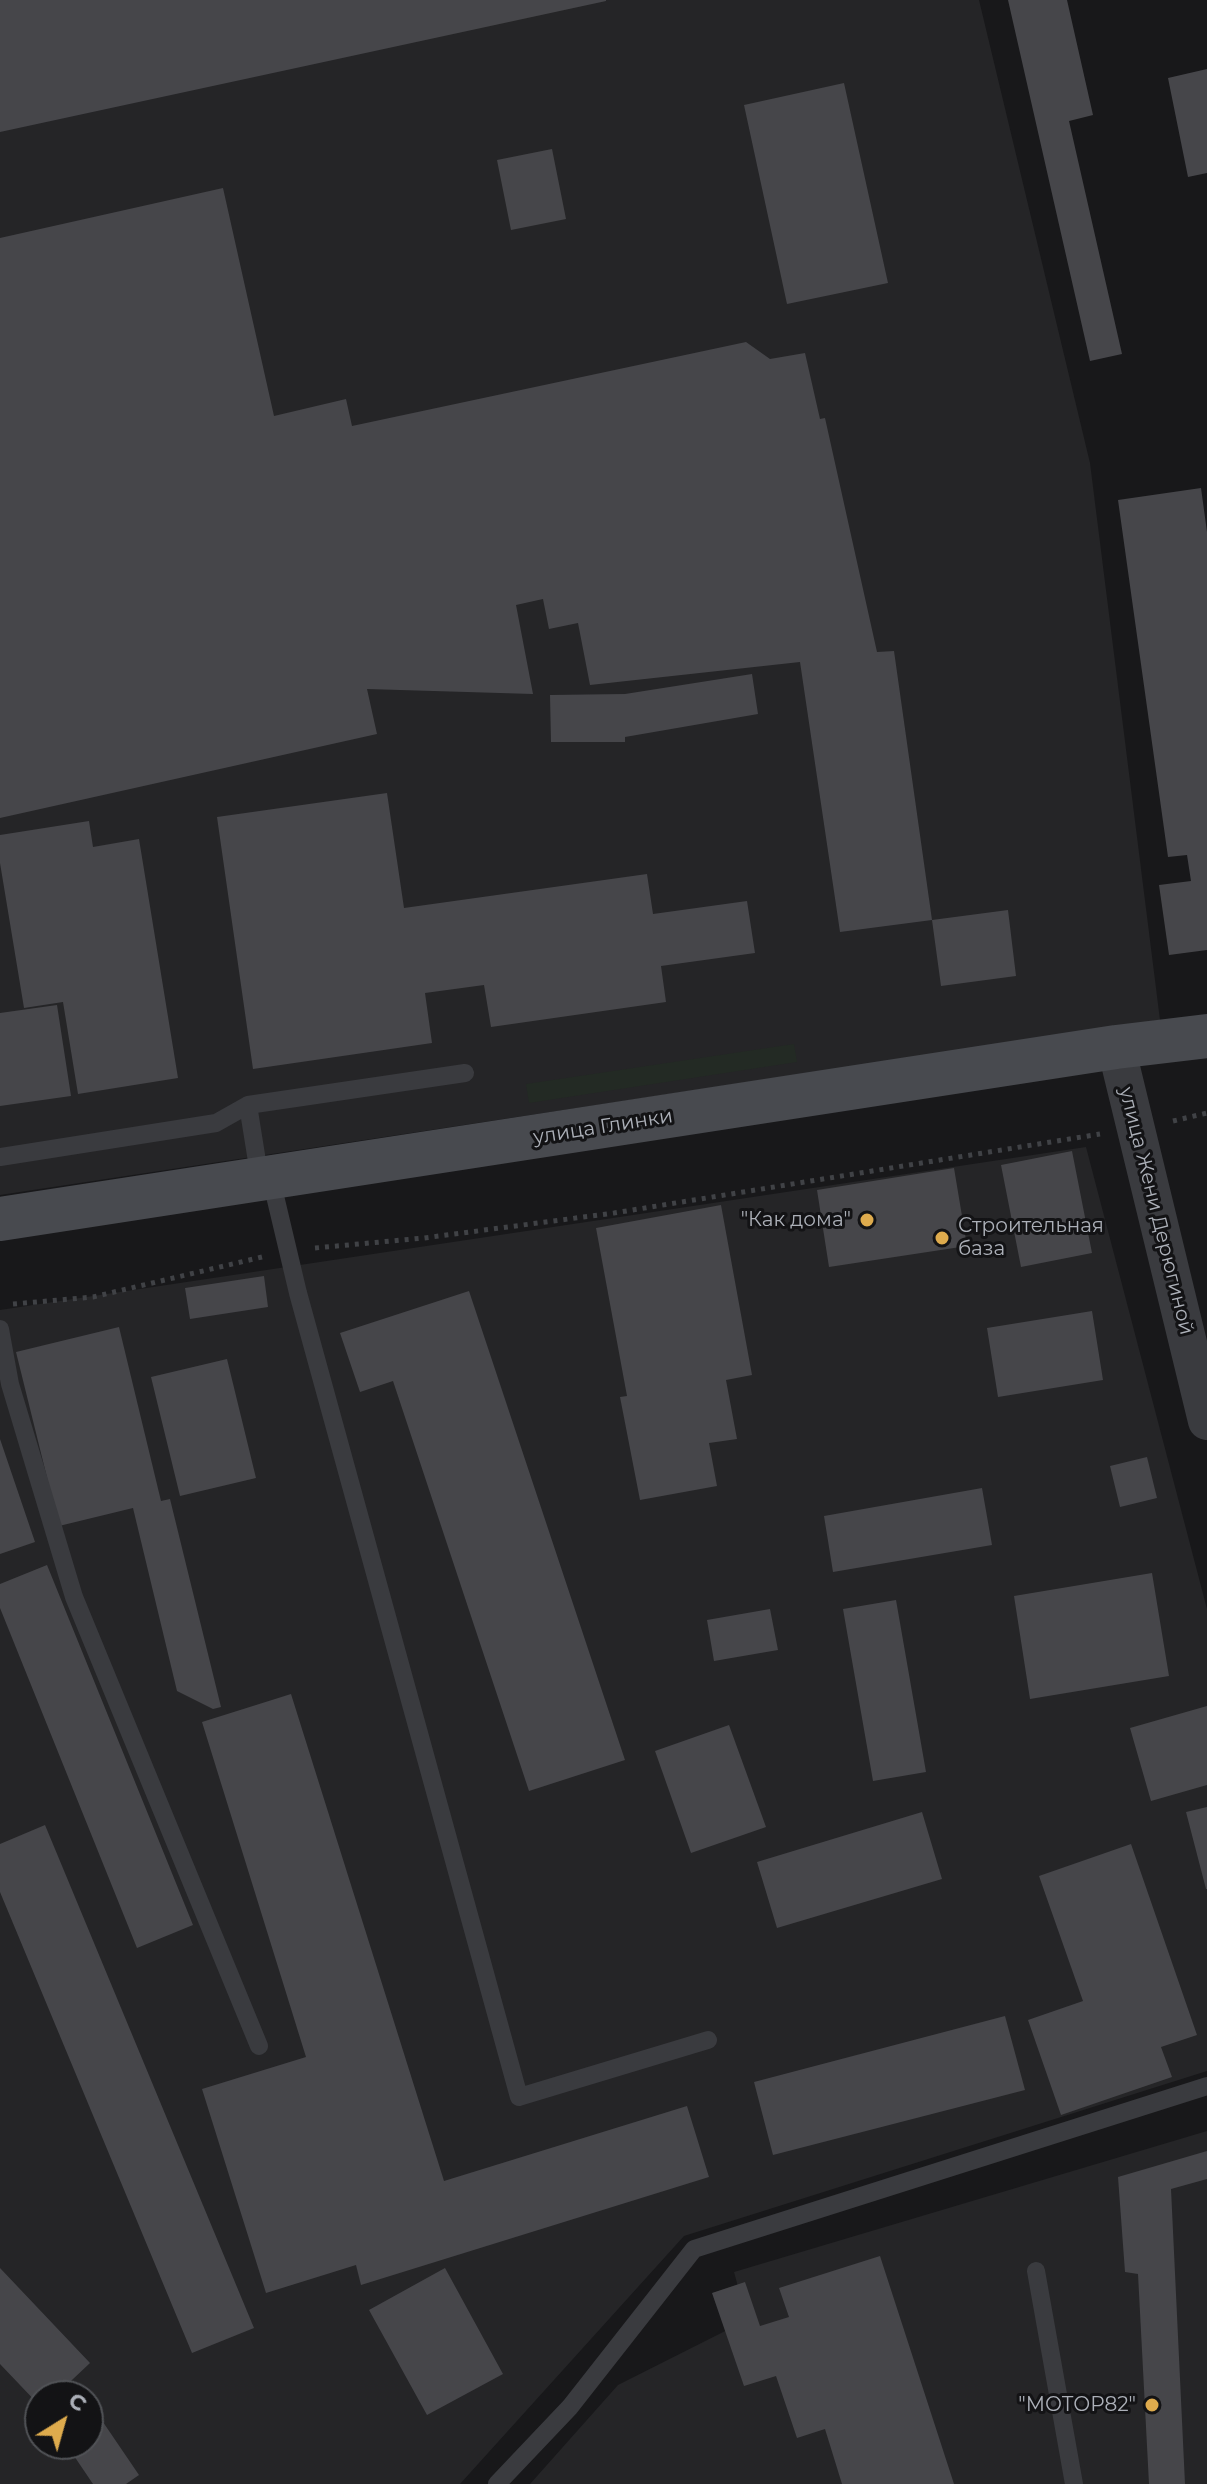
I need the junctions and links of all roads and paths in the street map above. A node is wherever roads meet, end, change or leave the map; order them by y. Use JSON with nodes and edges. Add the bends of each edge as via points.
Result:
{"nodes":[{"id":1,"x":1207,"y":1036,"type":"edge"},
{"id":2,"x":1116,"y":1047,"type":"junction"},
{"id":3,"x":465,"y":1073,"type":"dead end"},
{"id":4,"x":248,"y":1105,"type":"junction"},
{"id":5,"x":1207,"y":1113,"type":"edge"},
{"id":6,"x":1136,"y":1128,"type":"junction"},
{"id":7,"x":0,"y":1157,"type":"edge"},
{"id":8,"x":266,"y":1180,"type":"junction"},
{"id":9,"x":0,"y":1219,"type":"edge"},
{"id":10,"x":288,"y":1251,"type":"junction"},
{"id":11,"x":0,"y":1306,"type":"edge"},
{"id":12,"x":0,"y":1329,"type":"edge"},
{"id":13,"x":1207,"y":1421,"type":"edge"},
{"id":14,"x":708,"y":2040,"type":"dead end"},
{"id":15,"x":259,"y":2046,"type":"dead end"},
{"id":16,"x":1207,"y":2086,"type":"edge"},
{"id":17,"x":1036,"y":2271,"type":"dead end"},
{"id":18,"x":497,"y":2484,"type":"edge"},
{"id":19,"x":1074,"y":2484,"type":"edge"}],
"edges":[{"from":1,"to":2,"type":"main road","name":"улица Глинки"},
{"from":2,"to":6,"type":"street","name":"улица Жени Дерюгиной"},
{"from":2,"to":8,"type":"main road","name":"улица Глинки"},
{"from":3,"to":4,"type":"lane"},
{"from":4,"to":7,"type":"lane","via":[[216,1123]]},
{"from":4,"to":8,"type":"lane"},
{"from":5,"to":6,"type":"path"},
{"from":6,"to":10,"type":"path","via":[[614,1213]]},
{"from":6,"to":13,"type":"street","name":"улица Жени Дерюгиной"},
{"from":8,"to":9,"type":"main road","name":"улица Глинки"},
{"from":8,"to":10,"type":"lane"},
{"from":10,"to":11,"type":"path","via":[[93,1297]]},
{"from":10,"to":14,"type":"lane","via":[[519,2097]]},
{"from":12,"to":15,"type":"lane","via":[[10,1384],[74,1597]]},
{"from":16,"to":18,"type":"lane","via":[[694,2249],[570,2407]]},
{"from":17,"to":19,"type":"lane"}]}
